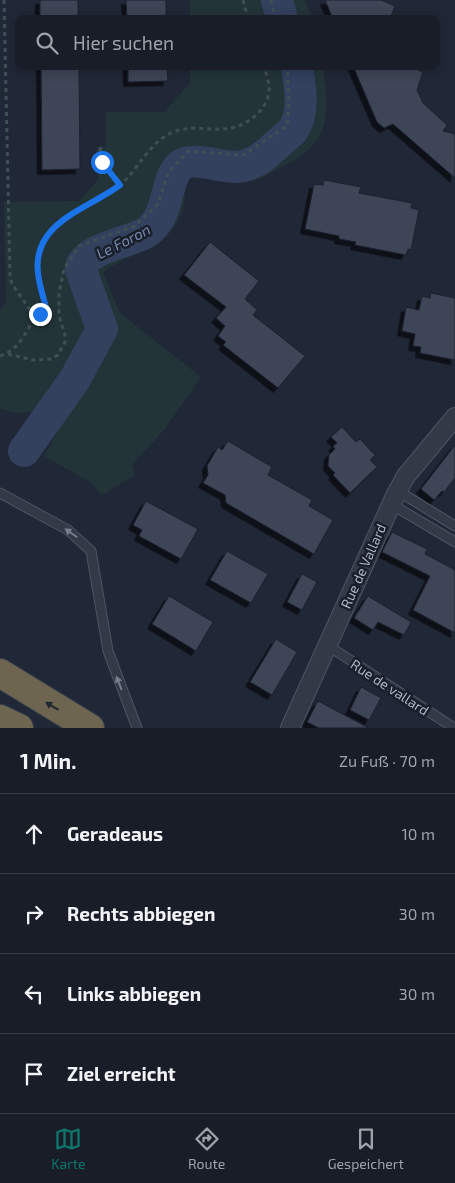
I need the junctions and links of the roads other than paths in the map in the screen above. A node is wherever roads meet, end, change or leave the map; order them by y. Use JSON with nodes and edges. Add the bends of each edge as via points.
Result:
{"nodes":[{"id":1,"x":455,"y":417,"type":"edge"},
{"id":2,"x":0,"y":493,"type":"edge"},
{"id":3,"x":394,"y":497,"type":"junction"},
{"id":4,"x":455,"y":526,"type":"edge"},
{"id":5,"x":455,"y":542,"type":"edge"},
{"id":6,"x":328,"y":645,"type":"junction"},
{"id":7,"x":5,"y":680,"type":"edge"},
{"id":8,"x":90,"y":728,"type":"edge"},
{"id":9,"x":137,"y":728,"type":"edge"},
{"id":10,"x":290,"y":728,"type":"edge"},
{"id":11,"x":454,"y":728,"type":"edge"}],
"edges":[{"from":1,"to":3,"type":"street","name":"Rue de Vallard"},
{"from":9,"to":2,"type":"lane","one_way":true,"via":[[108,651],[91,551],[68,530]]},
{"from":3,"to":4,"type":"lane"},
{"from":3,"to":5,"type":"lane"},
{"from":3,"to":6,"type":"street","name":"Rue de Vallard"},
{"from":6,"to":10,"type":"street","name":"Rue de Vallard"},
{"from":6,"to":11,"type":"lane","name":"Rue de vallard"},
{"from":8,"to":7,"type":"highway","one_way":true}]}
